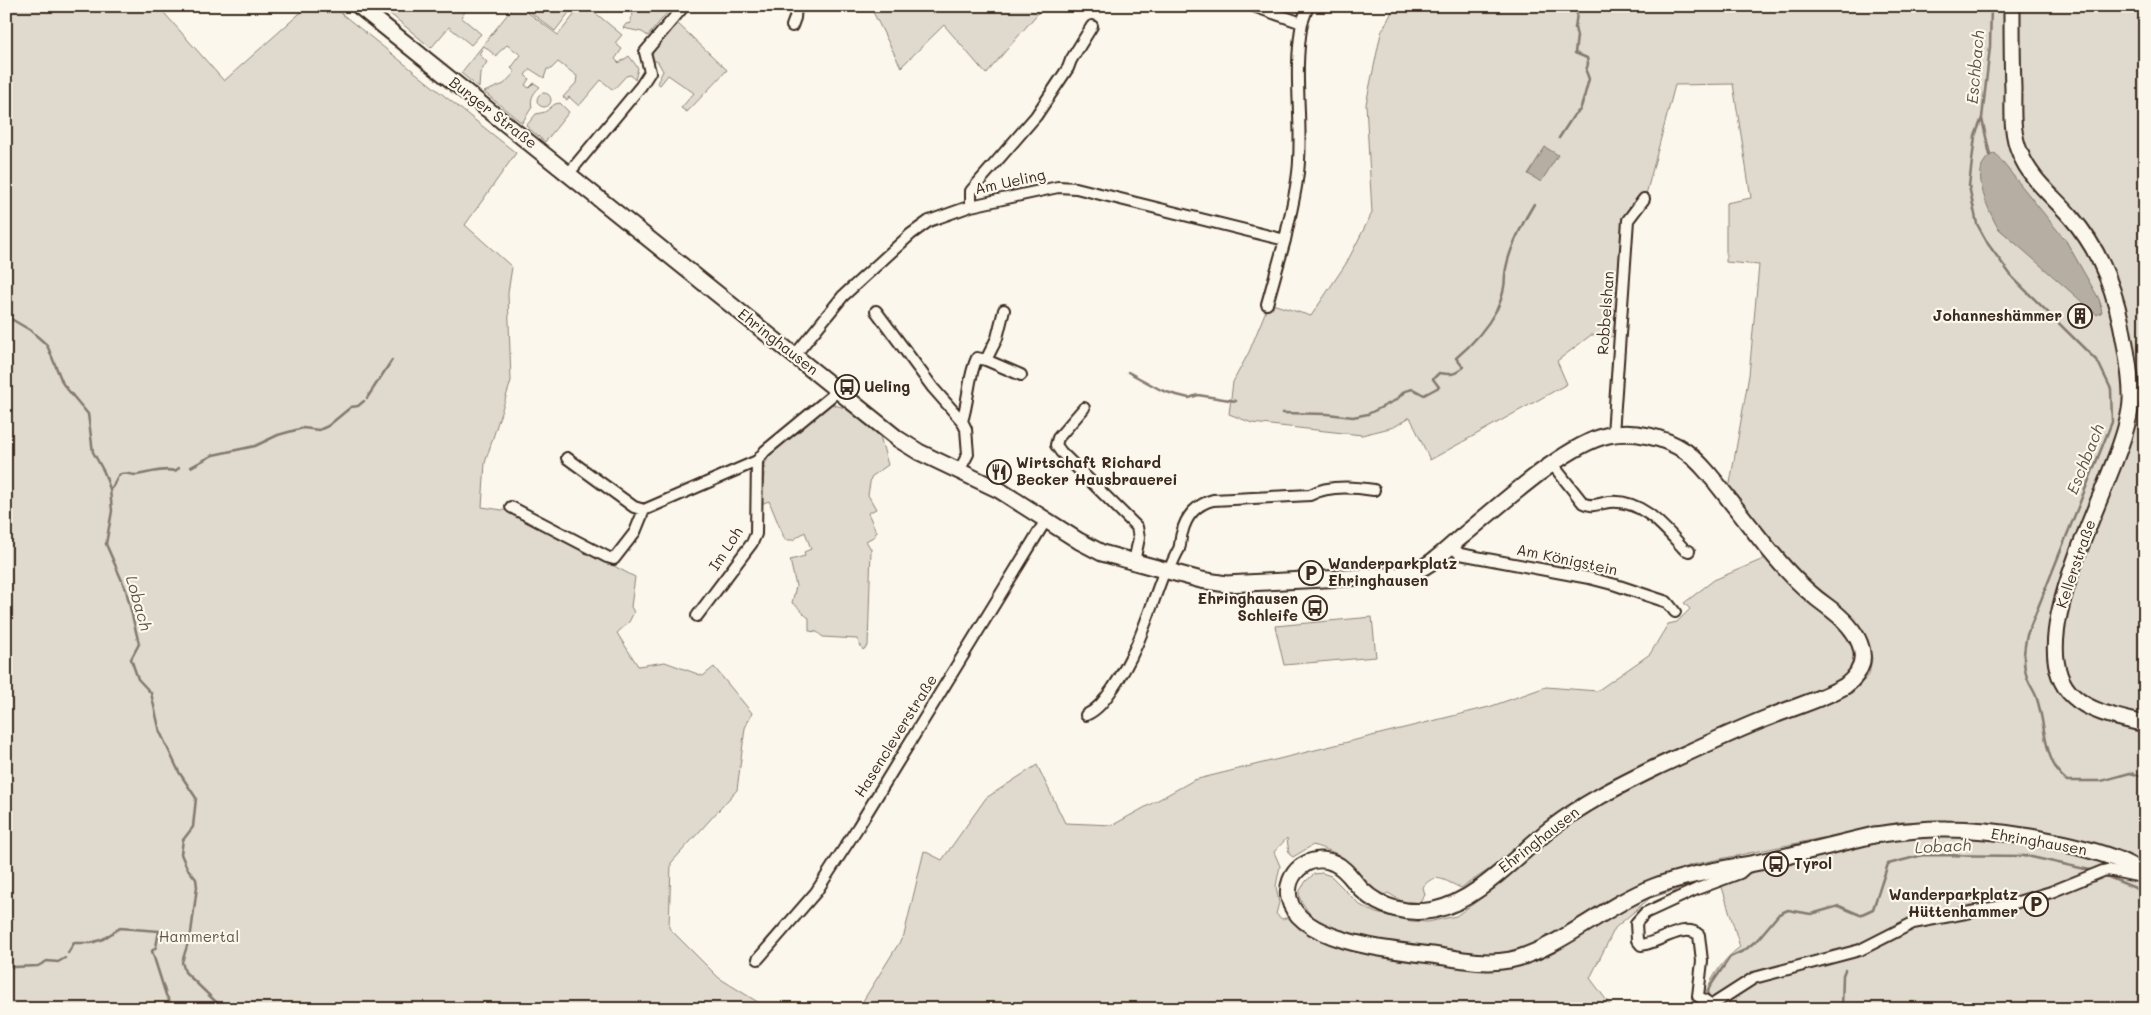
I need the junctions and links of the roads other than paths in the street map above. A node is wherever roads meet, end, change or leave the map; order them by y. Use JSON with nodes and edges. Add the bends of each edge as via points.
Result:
{"nodes":[{"id":1,"x":359,"y":6,"type":"edge"},
{"id":2,"x":684,"y":6,"type":"edge"},
{"id":3,"x":796,"y":6,"type":"edge"},
{"id":4,"x":1253,"y":6,"type":"edge"},
{"id":5,"x":1308,"y":6,"type":"edge"},
{"id":6,"x":2012,"y":6,"type":"edge"},
{"id":7,"x":1302,"y":23,"type":"junction"},
{"id":8,"x":792,"y":26,"type":"dead end"},
{"id":9,"x":1092,"y":26,"type":"dead end"},
{"id":10,"x":569,"y":173,"type":"junction"},
{"id":11,"x":1644,"y":199,"type":"dead end"},
{"id":12,"x":971,"y":206,"type":"junction"},
{"id":13,"x":626,"y":221,"type":"joint"},
{"id":14,"x":1285,"y":240,"type":"junction"},
{"id":15,"x":1267,"y":304,"type":"dead end"},
{"id":16,"x":1004,"y":310,"type":"dead end"},
{"id":17,"x":876,"y":311,"type":"dead end"},
{"id":18,"x":795,"y":356,"type":"junction"},
{"id":19,"x":986,"y":360,"type":"junction"},
{"id":20,"x":1021,"y":376,"type":"dead end"},
{"id":21,"x":839,"y":390,"type":"junction"},
{"id":22,"x":1084,"y":408,"type":"dead end"},
{"id":23,"x":962,"y":421,"type":"junction"},
{"id":24,"x":1613,"y":434,"type":"junction"},
{"id":25,"x":567,"y":458,"type":"dead end"},
{"id":26,"x":757,"y":461,"type":"junction"},
{"id":27,"x":1552,"y":465,"type":"junction"},
{"id":28,"x":959,"y":471,"type":"junction"},
{"id":29,"x":1374,"y":490,"type":"dead end"},
{"id":30,"x":511,"y":508,"type":"dead end"},
{"id":31,"x":644,"y":510,"type":"junction"},
{"id":32,"x":1046,"y":520,"type":"junction"},
{"id":33,"x":1451,"y":546,"type":"junction"},
{"id":34,"x":1689,"y":551,"type":"dead end"},
{"id":35,"x":1134,"y":562,"type":"junction"},
{"id":36,"x":1167,"y":570,"type":"junction"},
{"id":37,"x":1675,"y":612,"type":"dead end"},
{"id":38,"x":697,"y":616,"type":"dead end"},
{"id":39,"x":1086,"y":715,"type":"dead end"},
{"id":40,"x":2145,"y":724,"type":"edge"},
{"id":41,"x":1749,"y":864,"type":"junction"},
{"id":42,"x":2143,"y":872,"type":"edge"},
{"id":43,"x":758,"y":958,"type":"dead end"}],
"edges":[{"from":1,"to":10,"type":"main road","name":"Burger Straße"},
{"from":2,"to":10,"type":"street","via":[[645,52],[650,72],[641,86]]},
{"from":3,"to":8,"type":"street"},
{"from":4,"to":7,"type":"street"},
{"from":5,"to":7,"type":"street"},
{"from":6,"to":40,"type":"main road","name":"Kellerstraße","via":[[2013,119],[2018,149],[2031,173],[2080,229],[2103,264],[2118,305],[2131,390],[2127,425],[2070,578],[2057,623],[2055,650],[2062,682],[2075,698],[2101,711]]},
{"from":7,"to":14,"type":"street","via":[[1296,82],[1300,161]]},
{"from":9,"to":12,"type":"street","via":[[1036,116],[971,192]]},
{"from":10,"to":13,"type":"main road","name":"Burger Straße"},
{"from":11,"to":24,"type":"street","name":"Robbelshan","via":[[1628,220]]},
{"from":12,"to":14,"type":"street","name":"Am Ueling","via":[[1058,188],[1076,188]]},
{"from":12,"to":18,"type":"street","name":"Am Ueling","via":[[929,221],[910,234],[842,296]]},
{"from":13,"to":18,"type":"main road","name":"Ehringhausen"},
{"from":14,"to":15,"type":"street"},
{"from":16,"to":19,"type":"street","via":[[997,338]]},
{"from":17,"to":23,"type":"street","via":[[933,388]]},
{"from":18,"to":21,"type":"main road","name":"Ehringhausen"},
{"from":19,"to":20,"type":"street"},
{"from":19,"to":23,"type":"street","via":[[977,358],[973,366]]},
{"from":21,"to":26,"type":"street"},
{"from":21,"to":28,"type":"main road","name":"Ehringhausen","via":[[908,445]]},
{"from":22,"to":35,"type":"street","via":[[1056,444],[1060,452],[1137,526]]},
{"from":23,"to":28,"type":"street","via":[[966,429],[968,454]]},
{"from":24,"to":27,"type":"main road","name":"Ehringhausen","via":[[1587,443]]},
{"from":24,"to":41,"type":"main road","name":"Ehringhausen","via":[[1660,439],[1684,451],[1703,467],[1791,576],[1853,630],[1862,652],[1862,664],[1856,675],[1841,689],[1710,743],[1590,802],[1550,829],[1471,894],[1452,904],[1420,912],[1389,907],[1367,894],[1341,867],[1320,860],[1304,864],[1294,873],[1289,886],[1290,900],[1293,909],[1304,920],[1344,940],[1419,954],[1501,961],[1537,950],[1649,888]]},
{"from":25,"to":31,"type":"street","via":[[634,507]]},
{"from":26,"to":31,"type":"street"},
{"from":26,"to":38,"type":"street","name":"Im Loh","via":[[756,534]]},
{"from":27,"to":33,"type":"main road","name":"Ehringhausen"},
{"from":27,"to":34,"type":"street","via":[[1583,503],[1588,506],[1609,502],[1635,505]]},
{"from":28,"to":32,"type":"main road","name":"Ehringhausen","via":[[999,490]]},
{"from":29,"to":36,"type":"street","via":[[1318,490],[1310,495],[1214,500],[1202,504],[1185,522],[1179,549]]},
{"from":30,"to":31,"type":"street","via":[[614,558],[635,532]]},
{"from":32,"to":35,"type":"main road","name":"Ehringhausen","via":[[1102,553]]},
{"from":32,"to":43,"type":"street","name":"Hasencleverstraße","via":[[816,892]]},
{"from":33,"to":36,"type":"main road","name":"Ehringhausen","via":[[1423,568],[1397,575],[1231,584],[1201,580]]},
{"from":33,"to":37,"type":"street","name":"Am Königstein","via":[[1460,554],[1616,585],[1667,602]]},
{"from":35,"to":36,"type":"main road","name":"Ehringhausen"},
{"from":36,"to":39,"type":"street","via":[[1135,650],[1098,710]]},
{"from":41,"to":42,"type":"main road","name":"Ehringhausen","via":[[1874,836],[1944,828],[2078,848],[2114,858]]},
{"from":41,"to":42,"type":"street","via":[[1740,874],[1645,913],[1636,923],[1641,944],[1686,930],[1693,930],[1699,936],[1702,961],[1698,996],[1712,1005],[1754,978],[1860,950],[1913,923],[2008,906],[2108,870],[2137,876]]}]}
